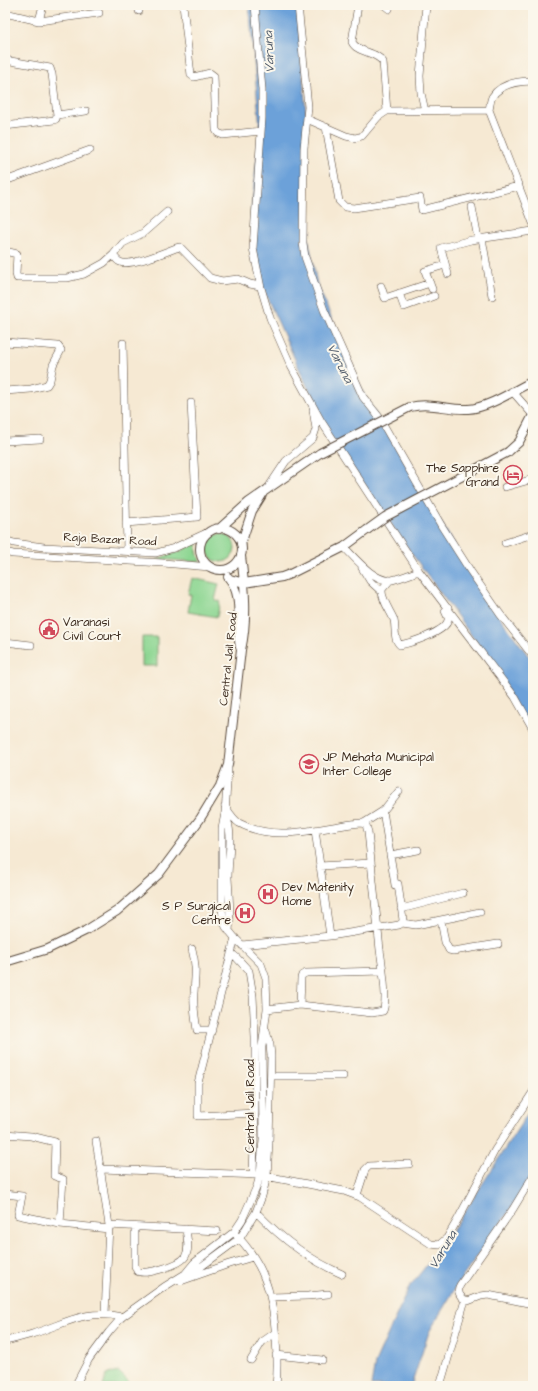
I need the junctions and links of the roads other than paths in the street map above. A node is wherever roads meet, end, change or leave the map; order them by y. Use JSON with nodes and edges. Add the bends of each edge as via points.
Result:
{"nodes":[{"id":1,"x":43,"y":5,"type":"edge"},
{"id":2,"x":183,"y":5,"type":"edge"},
{"id":3,"x":255,"y":5,"type":"edge"},
{"id":4,"x":298,"y":5,"type":"edge"},
{"id":5,"x":358,"y":5,"type":"edge"},
{"id":6,"x":426,"y":5,"type":"edge"},
{"id":7,"x":5,"y":13,"type":"edge"},
{"id":8,"x":98,"y":13,"type":"dead end"},
{"id":9,"x":39,"y":21,"type":"junction"},
{"id":10,"x":5,"y":60,"type":"edge"},
{"id":11,"x":533,"y":81,"type":"edge"},
{"id":12,"x":489,"y":110,"type":"junction"},
{"id":13,"x":86,"y":111,"type":"dead end"},
{"id":14,"x":387,"y":111,"type":"junction"},
{"id":15,"x":425,"y":111,"type":"junction"},
{"id":16,"x":57,"y":115,"type":"junction"},
{"id":17,"x":307,"y":119,"type":"junction"},
{"id":18,"x":5,"y":126,"type":"edge"},
{"id":19,"x":326,"y":127,"type":"junction"},
{"id":20,"x":261,"y":131,"type":"junction"},
{"id":21,"x":90,"y":150,"type":"dead end"},
{"id":22,"x":5,"y":181,"type":"edge"},
{"id":23,"x":519,"y":186,"type":"junction"},
{"id":24,"x":472,"y":207,"type":"dead end"},
{"id":25,"x":167,"y":212,"type":"dead end"},
{"id":26,"x":533,"y":223,"type":"edge"},
{"id":27,"x":533,"y":231,"type":"edge"},
{"id":28,"x":480,"y":238,"type":"junction"},
{"id":29,"x":5,"y":251,"type":"edge"},
{"id":30,"x":113,"y":255,"type":"junction"},
{"id":31,"x":445,"y":264,"type":"junction"},
{"id":32,"x":448,"y":274,"type":"dead end"},
{"id":33,"x":260,"y":286,"type":"junction"},
{"id":34,"x":381,"y":286,"type":"dead end"},
{"id":35,"x":432,"y":289,"type":"junction"},
{"id":36,"x":399,"y":294,"type":"junction"},
{"id":37,"x":492,"y":296,"type":"dead end"},
{"id":38,"x":5,"y":342,"type":"edge"},
{"id":39,"x":123,"y":343,"type":"dead end"},
{"id":40,"x":533,"y":381,"type":"edge"},
{"id":41,"x":5,"y":391,"type":"edge"},
{"id":42,"x":512,"y":391,"type":"junction"},
{"id":43,"x":191,"y":404,"type":"dead end"},
{"id":44,"x":312,"y":404,"type":"junction"},
{"id":45,"x":533,"y":415,"type":"edge"},
{"id":46,"x":40,"y":439,"type":"dead end"},
{"id":47,"x":5,"y":441,"type":"edge"},
{"id":48,"x":533,"y":479,"type":"edge"},
{"id":49,"x":505,"y":487,"type":"dead end"},
{"id":50,"x":266,"y":490,"type":"junction"},
{"id":51,"x":126,"y":523,"type":"junction"},
{"id":52,"x":215,"y":530,"type":"junction"},
{"id":53,"x":533,"y":534,"type":"edge"},
{"id":54,"x":5,"y":540,"type":"edge"},
{"id":55,"x":241,"y":544,"type":"junction"},
{"id":56,"x":505,"y":544,"type":"dead end"},
{"id":57,"x":344,"y":547,"type":"junction"},
{"id":58,"x":127,"y":551,"type":"junction"},
{"id":59,"x":5,"y":552,"type":"edge"},
{"id":60,"x":241,"y":556,"type":"junction"},
{"id":61,"x":358,"y":561,"type":"junction"},
{"id":62,"x":210,"y":567,"type":"junction"},
{"id":63,"x":220,"y":570,"type":"junction"},
{"id":64,"x":419,"y":571,"type":"junction"},
{"id":65,"x":230,"y":579,"type":"junction"},
{"id":66,"x":390,"y":580,"type":"junction"},
{"id":67,"x":244,"y":583,"type":"junction"},
{"id":68,"x":382,"y":592,"type":"junction"},
{"id":69,"x":448,"y":608,"type":"junction"},
{"id":70,"x":5,"y":642,"type":"edge"},
{"id":71,"x":31,"y":646,"type":"dead end"},
{"id":72,"x":241,"y":650,"type":"junction"},
{"id":73,"x":533,"y":656,"type":"edge"},
{"id":74,"x":533,"y":729,"type":"edge"},
{"id":75,"x":228,"y":765,"type":"junction"},
{"id":76,"x":399,"y":791,"type":"dead end"},
{"id":77,"x":225,"y":809,"type":"junction"},
{"id":78,"x":383,"y":810,"type":"junction"},
{"id":79,"x":364,"y":824,"type":"junction"},
{"id":80,"x":315,"y":830,"type":"junction"},
{"id":81,"x":418,"y":850,"type":"dead end"},
{"id":82,"x":390,"y":854,"type":"junction"},
{"id":83,"x":371,"y":863,"type":"junction"},
{"id":84,"x":320,"y":866,"type":"junction"},
{"id":85,"x":463,"y":893,"type":"dead end"},
{"id":86,"x":402,"y":909,"type":"junction"},
{"id":87,"x":480,"y":912,"type":"dead end"},
{"id":88,"x":441,"y":920,"type":"junction"},
{"id":89,"x":402,"y":923,"type":"junction"},
{"id":90,"x":378,"y":930,"type":"junction"},
{"id":91,"x":330,"y":936,"type":"junction"},
{"id":92,"x":235,"y":938,"type":"junction"},
{"id":93,"x":498,"y":944,"type":"dead end"},
{"id":94,"x":242,"y":945,"type":"junction"},
{"id":95,"x":192,"y":949,"type":"dead end"},
{"id":96,"x":231,"y":952,"type":"junction"},
{"id":97,"x":5,"y":962,"type":"edge"},
{"id":98,"x":382,"y":972,"type":"junction"},
{"id":99,"x":300,"y":1005,"type":"junction"},
{"id":100,"x":267,"y":1009,"type":"junction"},
{"id":101,"x":266,"y":1029,"type":"junction"},
{"id":102,"x":212,"y":1030,"type":"junction"},
{"id":103,"x":270,"y":1076,"type":"junction"},
{"id":104,"x":344,"y":1076,"type":"dead end"},
{"id":105,"x":533,"y":1092,"type":"edge"},
{"id":106,"x":255,"y":1113,"type":"junction"},
{"id":107,"x":5,"y":1134,"type":"edge"},
{"id":108,"x":96,"y":1141,"type":"dead end"},
{"id":109,"x":409,"y":1164,"type":"dead end"},
{"id":110,"x":101,"y":1169,"type":"junction"},
{"id":111,"x":260,"y":1175,"type":"junction"},
{"id":112,"x":533,"y":1176,"type":"edge"},
{"id":113,"x":5,"y":1194,"type":"edge"},
{"id":114,"x":357,"y":1195,"type":"junction"},
{"id":115,"x":256,"y":1212,"type":"junction"},
{"id":116,"x":60,"y":1224,"type":"junction"},
{"id":117,"x":109,"y":1227,"type":"junction"},
{"id":118,"x":135,"y":1227,"type":"junction"},
{"id":119,"x":186,"y":1229,"type":"junction"},
{"id":120,"x":217,"y":1231,"type":"dead end"},
{"id":121,"x":234,"y":1232,"type":"junction"},
{"id":122,"x":240,"y":1238,"type":"junction"},
{"id":123,"x":253,"y":1257,"type":"junction"},
{"id":124,"x":185,"y":1274,"type":"junction"},
{"id":125,"x":342,"y":1274,"type":"dead end"},
{"id":126,"x":164,"y":1287,"type":"junction"},
{"id":127,"x":328,"y":1294,"type":"dead end"},
{"id":128,"x":270,"y":1297,"type":"junction"},
{"id":129,"x":465,"y":1300,"type":"junction"},
{"id":130,"x":533,"y":1304,"type":"edge"},
{"id":131,"x":105,"y":1314,"type":"junction"},
{"id":132,"x":122,"y":1317,"type":"junction"},
{"id":133,"x":275,"y":1333,"type":"junction"},
{"id":134,"x":5,"y":1341,"type":"edge"},
{"id":135,"x":276,"y":1355,"type":"junction"},
{"id":136,"x":251,"y":1360,"type":"dead end"},
{"id":137,"x":322,"y":1360,"type":"dead end"},
{"id":138,"x":76,"y":1383,"type":"edge"},
{"id":139,"x":276,"y":1386,"type":"edge"},
{"id":140,"x":440,"y":1386,"type":"edge"}],
"edges":[{"from":1,"to":9,"type":"street"},
{"from":2,"to":20,"type":"street","via":[[191,75],[194,77],[210,73],[214,76],[216,130],[223,134]]},
{"from":3,"to":20,"type":"street","via":[[262,90]]},
{"from":4,"to":17,"type":"street","via":[[308,97]]},
{"from":5,"to":14,"type":"street","via":[[352,42],[355,46],[378,56],[383,62]]},
{"from":6,"to":15,"type":"street","via":[[420,76],[420,93]]},
{"from":7,"to":9,"type":"street"},
{"from":8,"to":9,"type":"street"},
{"from":10,"to":16,"type":"street","via":[[50,68]]},
{"from":11,"to":12,"type":"street","via":[[510,84],[498,90],[492,98]]},
{"from":12,"to":15,"type":"street"},
{"from":12,"to":23,"type":"street"},
{"from":13,"to":16,"type":"street"},
{"from":14,"to":15,"type":"street"},
{"from":14,"to":19,"type":"street","via":[[360,137],[351,138]]},
{"from":16,"to":18,"type":"street","via":[[54,120]]},
{"from":17,"to":19,"type":"street"},
{"from":17,"to":73,"type":"street","via":[[304,148],[303,243],[305,257],[324,310],[363,397],[379,416],[471,572]]},
{"from":19,"to":23,"type":"street","via":[[339,201],[345,207],[354,208],[420,198],[422,210]]},
{"from":20,"to":33,"type":"street","via":[[254,248]]},
{"from":21,"to":22,"type":"street"},
{"from":23,"to":26,"type":"street"},
{"from":24,"to":28,"type":"street"},
{"from":25,"to":30,"type":"street","via":[[143,233],[123,243]]},
{"from":27,"to":28,"type":"street"},
{"from":28,"to":31,"type":"street","via":[[441,248]]},
{"from":28,"to":37,"type":"street"},
{"from":29,"to":30,"type":"street","via":[[17,254],[16,276],[19,278],[75,277],[97,268]]},
{"from":30,"to":33,"type":"street","via":[[123,263],[152,258],[178,247],[210,278],[222,281],[238,279]]},
{"from":31,"to":32,"type":"street"},
{"from":31,"to":35,"type":"street","via":[[425,271]]},
{"from":33,"to":44,"type":"street","via":[[270,318]]},
{"from":34,"to":36,"type":"street","via":[[385,298]]},
{"from":35,"to":36,"type":"street"},
{"from":35,"to":36,"type":"street","via":[[404,307]]},
{"from":38,"to":41,"type":"street","via":[[58,346],[61,350],[46,385]]},
{"from":39,"to":51,"type":"street"},
{"from":40,"to":42,"type":"main road"},
{"from":42,"to":45,"type":"street"},
{"from":42,"to":50,"type":"main road","bridge":true,"via":[[482,407],[450,409],[427,404],[410,406],[320,453]]},
{"from":43,"to":51,"type":"street","via":[[197,517]]},
{"from":44,"to":50,"type":"street","via":[[315,435],[286,461]]},
{"from":44,"to":64,"type":"street"},
{"from":45,"to":57,"type":"main road","bridge":true,"via":[[519,442],[508,452],[385,517]]},
{"from":46,"to":47,"type":"street"},
{"from":48,"to":49,"type":"street"},
{"from":50,"to":52,"type":"main road"},
{"from":50,"to":55,"type":"main road","via":[[252,511]]},
{"from":51,"to":58,"type":"street"},
{"from":52,"to":55,"type":"main road","via":[[227,529],[234,533]]},
{"from":52,"to":58,"type":"street","name":"Raja Bazar Road","via":[[165,552]]},
{"from":52,"to":62,"type":"main road","via":[[203,540],[201,552]]},
{"from":53,"to":56,"type":"street"},
{"from":54,"to":58,"type":"street","name":"Raja Bazar Road","via":[[44,547]]},
{"from":55,"to":60,"type":"main road"},
{"from":57,"to":61,"type":"street"},
{"from":57,"to":67,"type":"main road","via":[[282,577]]},
{"from":59,"to":62,"type":"street"},
{"from":60,"to":63,"type":"main road","via":[[233,567]]},
{"from":60,"to":67,"type":"main road","name":"Central Jail Road"},
{"from":61,"to":66,"type":"street","via":[[378,578]]},
{"from":61,"to":68,"type":"street","via":[[370,581]]},
{"from":62,"to":63,"type":"main road"},
{"from":63,"to":65,"type":"main road"},
{"from":64,"to":66,"type":"street"},
{"from":64,"to":69,"type":"street"},
{"from":65,"to":67,"type":"main road"},
{"from":65,"to":72,"type":"main road","via":[[236,594],[238,639]]},
{"from":66,"to":68,"type":"street"},
{"from":67,"to":72,"type":"main road","name":"Central Jail Road","via":[[245,624]]},
{"from":68,"to":69,"type":"street","via":[[393,618],[396,641],[400,645],[440,630],[448,622],[445,612]]},
{"from":69,"to":74,"type":"street","via":[[515,697]]},
{"from":70,"to":71,"type":"street"},
{"from":72,"to":75,"type":"main road","name":"Central Jail Road"},
{"from":75,"to":77,"type":"street","name":"Central Jail Road"},
{"from":75,"to":97,"type":"main road","name":"Central Jail Road","via":[[220,786],[200,819],[159,874],[150,882],[117,911],[85,931],[48,949]]},
{"from":76,"to":78,"type":"street"},
{"from":77,"to":80,"type":"street","via":[[239,822],[262,831],[276,833]]},
{"from":77,"to":92,"type":"street","name":"Central Jail Road","via":[[229,821],[229,931]]},
{"from":78,"to":79,"type":"street"},
{"from":78,"to":82,"type":"street"},
{"from":79,"to":80,"type":"street"},
{"from":79,"to":83,"type":"street","via":[[368,832]]},
{"from":80,"to":84,"type":"street"},
{"from":81,"to":82,"type":"street"},
{"from":82,"to":86,"type":"street"},
{"from":83,"to":84,"type":"street"},
{"from":83,"to":90,"type":"street"},
{"from":84,"to":91,"type":"street"},
{"from":85,"to":86,"type":"street"},
{"from":86,"to":89,"type":"street"},
{"from":87,"to":88,"type":"street"},
{"from":88,"to":89,"type":"street","via":[[416,925]]},
{"from":88,"to":93,"type":"street","via":[[449,950]]},
{"from":89,"to":90,"type":"street"},
{"from":90,"to":91,"type":"street"},
{"from":90,"to":98,"type":"street"},
{"from":91,"to":94,"type":"street"},
{"from":92,"to":94,"type":"street","name":"Central Jail Road"},
{"from":92,"to":96,"type":"street"},
{"from":94,"to":100,"type":"street","name":"Central Jail Road","via":[[261,964],[265,972]]},
{"from":95,"to":102,"type":"street","via":[[195,964],[197,1030]]},
{"from":96,"to":102,"type":"street"},
{"from":96,"to":106,"type":"street","via":[[249,971],[253,996]]},
{"from":98,"to":99,"type":"street","via":[[306,973],[302,975]]},
{"from":98,"to":99,"type":"street","via":[[385,1001],[383,1011],[372,1013]]},
{"from":99,"to":100,"type":"street"},
{"from":100,"to":101,"type":"street","name":"Central Jail Road"},
{"from":101,"to":103,"type":"street","via":[[270,1045]]},
{"from":101,"to":111,"type":"street","name":"Central Jail Road","via":[[262,1046],[263,1139]]},
{"from":102,"to":106,"type":"street","via":[[198,1082],[198,1116]]},
{"from":103,"to":104,"type":"street"},
{"from":103,"to":111,"type":"street","via":[[269,1143]]},
{"from":105,"to":114,"type":"street","via":[[495,1150],[451,1232],[439,1245],[431,1244]]},
{"from":106,"to":111,"type":"street"},
{"from":107,"to":116,"type":"street","via":[[31,1136],[55,1142],[54,1176],[63,1179]]},
{"from":108,"to":110,"type":"street"},
{"from":109,"to":114,"type":"street","via":[[368,1166]]},
{"from":110,"to":111,"type":"street"},
{"from":110,"to":117,"type":"street"},
{"from":111,"to":114,"type":"street"},
{"from":111,"to":115,"type":"street","via":[[265,1188]]},
{"from":111,"to":121,"type":"street","name":"Central Jail Road","via":[[242,1220]]},
{"from":112,"to":129,"type":"street","via":[[460,1285],[459,1292]]},
{"from":113,"to":116,"type":"street","via":[[22,1196],[18,1215]]},
{"from":115,"to":122,"type":"street"},
{"from":115,"to":125,"type":"street","via":[[290,1244]]},
{"from":116,"to":117,"type":"street"},
{"from":117,"to":118,"type":"street"},
{"from":117,"to":131,"type":"street"},
{"from":118,"to":119,"type":"street"},
{"from":118,"to":119,"type":"street","via":[[135,1266],[136,1271],[143,1273],[172,1266],[184,1258],[188,1248]]},
{"from":119,"to":120,"type":"street"},
{"from":121,"to":122,"type":"street"},
{"from":121,"to":124,"type":"street","name":"Central Jail Road","via":[[194,1263]]},
{"from":122,"to":123,"type":"street"},
{"from":122,"to":124,"type":"street","via":[[202,1266]]},
{"from":123,"to":126,"type":"street"},
{"from":123,"to":128,"type":"street","via":[[265,1279]]},
{"from":124,"to":126,"type":"street","name":"Central Jail Road"},
{"from":126,"to":132,"type":"street","name":"Central Jail Road"},
{"from":127,"to":128,"type":"street"},
{"from":128,"to":133,"type":"street"},
{"from":129,"to":130,"type":"street","via":[[488,1295]]},
{"from":129,"to":140,"type":"street"},
{"from":131,"to":132,"type":"street"},
{"from":131,"to":134,"type":"street","via":[[75,1318]]},
{"from":132,"to":138,"type":"street","name":"Central Jail Road","via":[[86,1364]]},
{"from":133,"to":135,"type":"street"},
{"from":133,"to":136,"type":"street","via":[[262,1342]]},
{"from":135,"to":137,"type":"street"},
{"from":135,"to":139,"type":"street"}]}
